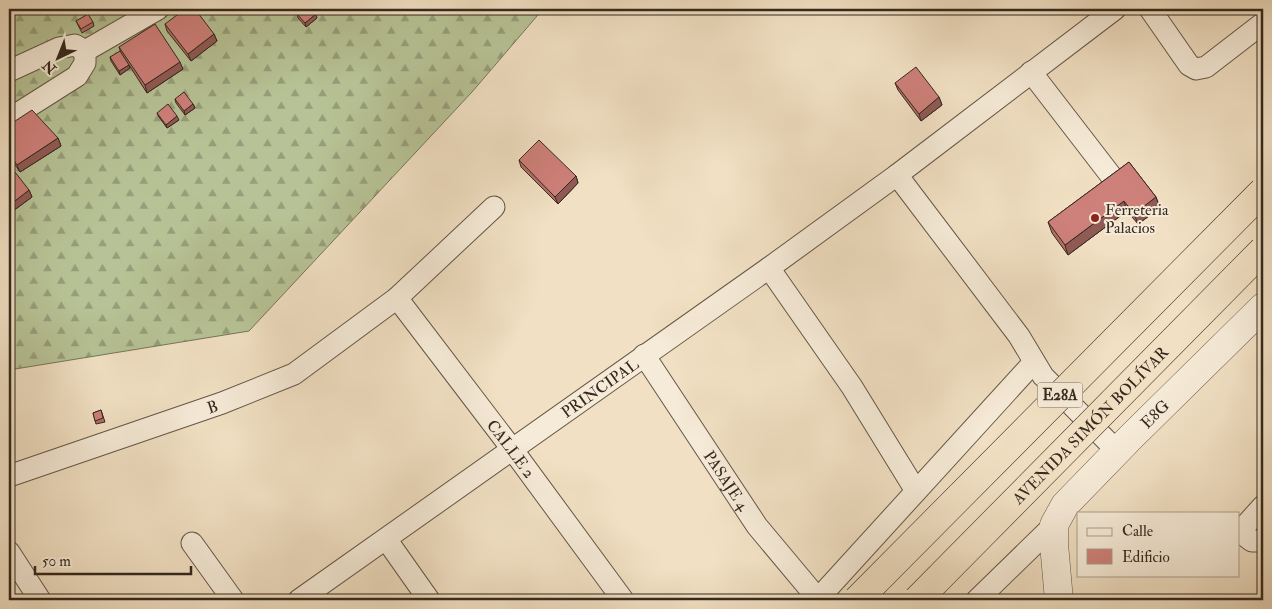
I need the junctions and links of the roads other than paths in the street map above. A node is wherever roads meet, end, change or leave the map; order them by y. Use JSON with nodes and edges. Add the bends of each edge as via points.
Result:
{"nodes":[{"id":1,"x":158,"y":9,"type":"edge"},
{"id":2,"x":1115,"y":9,"type":"edge"},
{"id":3,"x":1150,"y":9,"type":"edge"},
{"id":4,"x":1263,"y":23,"type":"edge"},
{"id":5,"x":85,"y":51,"type":"junction"},
{"id":6,"x":9,"y":71,"type":"edge"},
{"id":7,"x":1031,"y":72,"type":"junction"},
{"id":8,"x":9,"y":119,"type":"edge"},
{"id":9,"x":897,"y":175,"type":"junction"},
{"id":10,"x":1115,"y":181,"type":"edge"},
{"id":11,"x":1263,"y":191,"type":"edge"},
{"id":12,"x":494,"y":206,"type":"dead end"},
{"id":13,"x":1263,"y":250,"type":"edge"},
{"id":14,"x":769,"y":268,"type":"junction"},
{"id":15,"x":397,"y":298,"type":"junction"},
{"id":16,"x":1263,"y":307,"type":"edge"},
{"id":17,"x":644,"y":355,"type":"junction"},
{"id":18,"x":1034,"y":362,"type":"junction"},
{"id":19,"x":512,"y":449,"type":"junction"},
{"id":20,"x":1117,"y":451,"type":"junction"},
{"id":21,"x":9,"y":476,"type":"edge"},
{"id":22,"x":916,"y":492,"type":"junction"},
{"id":23,"x":1263,"y":506,"type":"edge"},
{"id":24,"x":1054,"y":525,"type":"junction"},
{"id":25,"x":1254,"y":538,"type":"edge"},
{"id":26,"x":386,"y":539,"type":"junction"},
{"id":27,"x":192,"y":543,"type":"dead end"},
{"id":28,"x":9,"y":552,"type":"edge"},
{"id":29,"x":40,"y":600,"type":"edge"},
{"id":30,"x":233,"y":600,"type":"edge"},
{"id":31,"x":299,"y":600,"type":"edge"},
{"id":32,"x":428,"y":600,"type":"edge"},
{"id":33,"x":623,"y":600,"type":"edge"},
{"id":34,"x":818,"y":600,"type":"edge"},
{"id":35,"x":857,"y":600,"type":"edge"},
{"id":36,"x":917,"y":600,"type":"edge"},
{"id":37,"x":978,"y":600,"type":"edge"},
{"id":38,"x":1058,"y":600,"type":"edge"}],
"edges":[{"from":1,"to":5,"type":"street"},
{"from":2,"to":7,"type":"street","name":"PRINCIPAL"},
{"from":3,"to":4,"type":"street","via":[[1189,65],[1196,69],[1206,67]]},
{"from":5,"to":6,"type":"street","via":[[75,45],[59,48]]},
{"from":5,"to":8,"type":"street","via":[[85,63],[77,76]]},
{"from":7,"to":9,"type":"street","name":"PRINCIPAL"},
{"from":7,"to":10,"type":"street"},
{"from":9,"to":14,"type":"street","name":"PRINCIPAL"},
{"from":9,"to":18,"type":"street","via":[[1020,336]]},
{"from":11,"to":35,"type":"highway","number":"E28A","bridge":true},
{"from":12,"to":15,"type":"street"},
{"from":13,"to":36,"type":"highway","name":"AVENIDA SIMÓN BOLÍVAR","number":"E28A","bridge":true},
{"from":14,"to":17,"type":"street","name":"PRINCIPAL"},
{"from":14,"to":22,"type":"street","via":[[852,388]]},
{"from":15,"to":19,"type":"street","name":"CALLE 2"},
{"from":15,"to":21,"type":"street","name":"B","via":[[294,374],[222,403]]},
{"from":16,"to":20,"type":"street","name":"E8G"},
{"from":17,"to":19,"type":"street","name":"PRINCIPAL"},
{"from":17,"to":34,"type":"street","name":"PASAJE 4","via":[[757,526]]},
{"from":18,"to":20,"type":"street","via":[[1050,384]]},
{"from":18,"to":22,"type":"street"},
{"from":19,"to":26,"type":"street","name":"PRINCIPAL"},
{"from":19,"to":33,"type":"street","name":"CALLE 2"},
{"from":20,"to":24,"type":"street","name":"E8G","via":[[1064,505]]},
{"from":22,"to":34,"type":"street"},
{"from":23,"to":25,"type":"street","via":[[1244,527]]},
{"from":24,"to":37,"type":"street","name":"E8G"},
{"from":24,"to":38,"type":"street","name":"E8G"},
{"from":26,"to":31,"type":"street","name":"PRINCIPAL"},
{"from":26,"to":32,"type":"street"},
{"from":27,"to":30,"type":"street"},
{"from":28,"to":29,"type":"street"}]}
